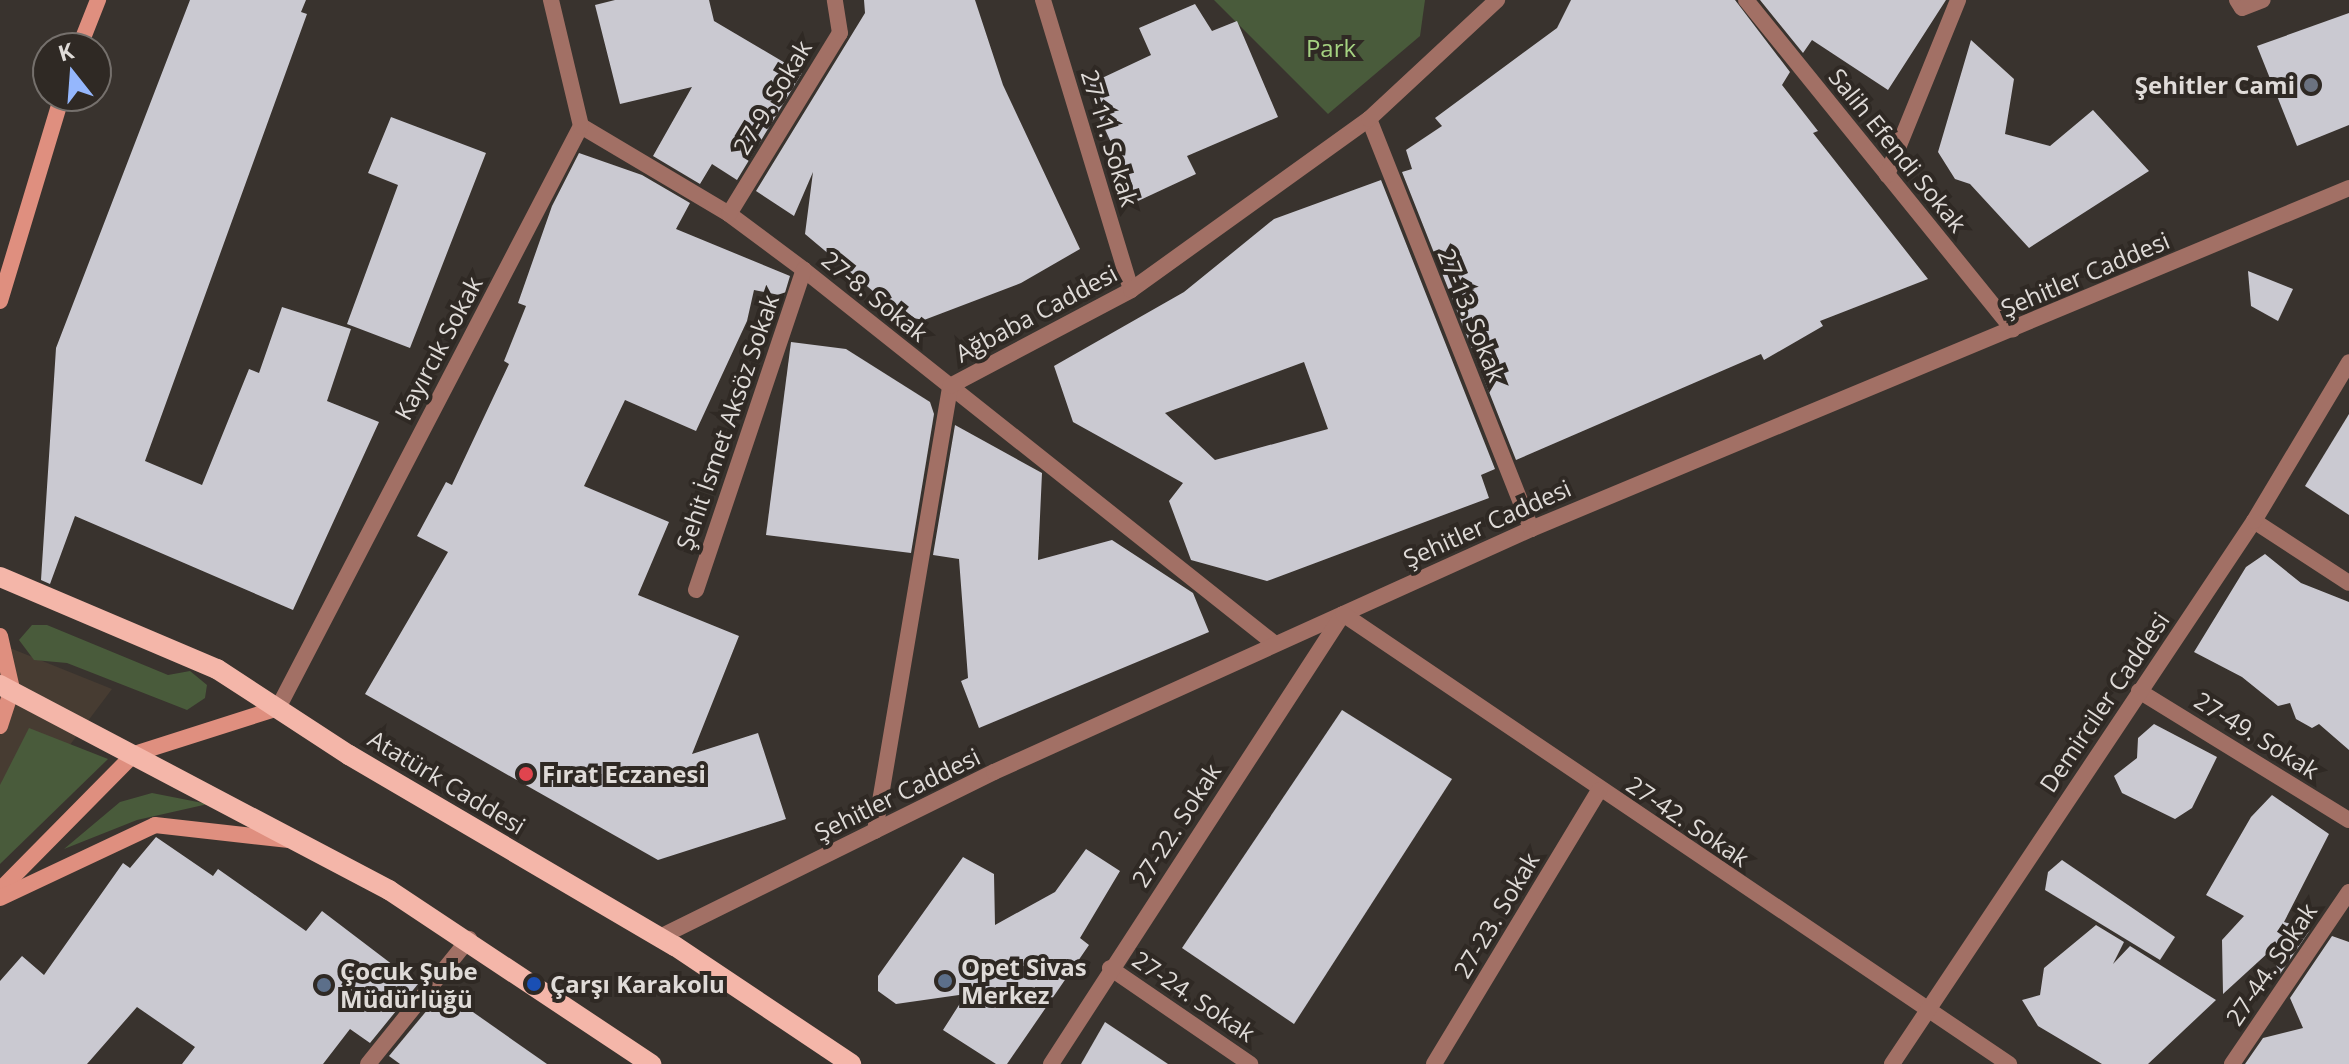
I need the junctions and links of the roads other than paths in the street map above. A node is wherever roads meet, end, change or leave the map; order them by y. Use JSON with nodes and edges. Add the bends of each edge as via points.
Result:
{"nodes":[{"id":1,"x":98,"y":0,"type":"edge"},
{"id":2,"x":551,"y":0,"type":"edge"},
{"id":3,"x":835,"y":0,"type":"edge"},
{"id":4,"x":1043,"y":0,"type":"edge"},
{"id":5,"x":1497,"y":0,"type":"edge"},
{"id":6,"x":1746,"y":0,"type":"edge"},
{"id":7,"x":1958,"y":0,"type":"edge"},
{"id":8,"x":2237,"y":0,"type":"edge"},
{"id":9,"x":2263,"y":0,"type":"edge"},
{"id":10,"x":85,"y":32,"type":"edge"},
{"id":11,"x":57,"y":112,"type":"edge"},
{"id":12,"x":1369,"y":119,"type":"junction"},
{"id":13,"x":581,"y":126,"type":"junction"},
{"id":14,"x":1887,"y":175,"type":"junction"},
{"id":15,"x":2349,"y":188,"type":"edge"},
{"id":16,"x":729,"y":214,"type":"junction"},
{"id":17,"x":804,"y":270,"type":"junction"},
{"id":18,"x":1131,"y":290,"type":"junction"},
{"id":19,"x":0,"y":301,"type":"edge"},
{"id":20,"x":2013,"y":330,"type":"junction"},
{"id":21,"x":2349,"y":362,"type":"edge"},
{"id":22,"x":950,"y":386,"type":"junction"},
{"id":23,"x":2254,"y":521,"type":"junction"},
{"id":24,"x":1531,"y":529,"type":"junction"},
{"id":25,"x":0,"y":577,"type":"edge"},
{"id":26,"x":2349,"y":583,"type":"edge"},
{"id":27,"x":696,"y":590,"type":"dead end"},
{"id":28,"x":1343,"y":614,"type":"junction"},
{"id":29,"x":0,"y":636,"type":"edge"},
{"id":30,"x":1275,"y":644,"type":"junction"},
{"id":31,"x":6,"y":687,"type":"edge"},
{"id":32,"x":2139,"y":691,"type":"junction"},
{"id":33,"x":278,"y":708,"type":"junction"},
{"id":34,"x":0,"y":726,"type":"edge"},
{"id":35,"x":134,"y":754,"type":"junction"},
{"id":36,"x":1599,"y":790,"type":"junction"},
{"id":37,"x":2349,"y":820,"type":"edge"},
{"id":38,"x":875,"y":831,"type":"junction"},
{"id":39,"x":302,"y":841,"type":"junction"},
{"id":40,"x":0,"y":890,"type":"edge"},
{"id":41,"x":2349,"y":892,"type":"edge"},
{"id":42,"x":0,"y":898,"type":"edge"},
{"id":43,"x":660,"y":937,"type":"junction"},
{"id":44,"x":469,"y":939,"type":"junction"},
{"id":45,"x":1110,"y":968,"type":"junction"},
{"id":46,"x":1928,"y":1013,"type":"junction"},
{"id":47,"x":368,"y":1064,"type":"edge"},
{"id":48,"x":651,"y":1064,"type":"edge"},
{"id":49,"x":851,"y":1064,"type":"edge"},
{"id":50,"x":1051,"y":1064,"type":"edge"},
{"id":51,"x":1250,"y":1064,"type":"edge"},
{"id":52,"x":1434,"y":1064,"type":"edge"},
{"id":53,"x":1892,"y":1064,"type":"edge"},
{"id":54,"x":2009,"y":1064,"type":"edge"},
{"id":55,"x":2232,"y":1064,"type":"edge"}],
"edges":[{"from":1,"to":10,"type":"street"},
{"from":2,"to":13,"type":"street"},
{"from":3,"to":16,"type":"street","name":"27-9. Sokak","via":[[840,33]]},
{"from":4,"to":18,"type":"street","name":"27-11. Sokak"},
{"from":5,"to":12,"type":"street","name":"Ağbaba Caddesi"},
{"from":6,"to":14,"type":"street","name":"Salih Efendi Sokak"},
{"from":7,"to":14,"type":"street"},
{"from":8,"to":9,"type":"street","via":[[2242,8]]},
{"from":11,"to":19,"type":"street"},
{"from":12,"to":18,"type":"street","name":"Ağbaba Caddesi"},
{"from":12,"to":24,"type":"street","name":"27-13. Sokak"},
{"from":13,"to":16,"type":"street","name":"27-8. Sokak"},
{"from":13,"to":33,"type":"street","name":"Kayırcık Sokak"},
{"from":14,"to":20,"type":"street","name":"Salih Efendi Sokak"},
{"from":15,"to":20,"type":"street","name":"Şehitler Caddesi"},
{"from":16,"to":17,"type":"street","name":"27-8. Sokak"},
{"from":17,"to":22,"type":"street","name":"27-8. Sokak"},
{"from":17,"to":27,"type":"street","name":"Şehit İsmet Aksöz Sokak"},
{"from":18,"to":22,"type":"street","name":"Ağbaba Caddesi"},
{"from":20,"to":24,"type":"street","name":"Şehitler Caddesi"},
{"from":21,"to":23,"type":"street","name":"Demirciler Caddesi"},
{"from":22,"to":30,"type":"street","name":"27-8. Sokak"},
{"from":22,"to":38,"type":"street","name":"Ağbaba Caddesi"},
{"from":23,"to":26,"type":"street"},
{"from":23,"to":32,"type":"street","name":"Demirciler Caddesi"},
{"from":24,"to":28,"type":"street","name":"Şehitler Caddesi"},
{"from":25,"to":33,"type":"main road","name":"Atatürk Caddesi","via":[[217,669]]},
{"from":28,"to":30,"type":"street","name":"Şehitler Caddesi"},
{"from":28,"to":36,"type":"street","name":"27-42. Sokak"},
{"from":28,"to":45,"type":"street","name":"27-22. Sokak"},
{"from":29,"to":31,"type":"street"},
{"from":30,"to":38,"type":"street","name":"Şehitler Caddesi"},
{"from":31,"to":34,"type":"street"},
{"from":31,"to":35,"type":"main road"},
{"from":32,"to":37,"type":"street","name":"27-49. Sokak"},
{"from":32,"to":46,"type":"street","name":"Demirciler Caddesi"},
{"from":33,"to":35,"type":"street"},
{"from":33,"to":43,"type":"main road","name":"Atatürk Caddesi"},
{"from":35,"to":39,"type":"main road"},
{"from":35,"to":40,"type":"street"},
{"from":36,"to":46,"type":"street","name":"27-42. Sokak"},
{"from":36,"to":52,"type":"street","name":"27-23. Sokak"},
{"from":38,"to":43,"type":"street","name":"Şehitler Caddesi"},
{"from":39,"to":42,"type":"street","via":[[155,825]]},
{"from":39,"to":44,"type":"main road"},
{"from":41,"to":55,"type":"street","name":"27-44. Sokak"},
{"from":43,"to":49,"type":"main road","name":"Atatürk Caddesi"},
{"from":44,"to":47,"type":"street"},
{"from":44,"to":48,"type":"main road"},
{"from":45,"to":50,"type":"street","name":"27-22. Sokak"},
{"from":45,"to":51,"type":"street","name":"27-24. Sokak"},
{"from":46,"to":53,"type":"street","name":"Demirciler Caddesi"},
{"from":46,"to":54,"type":"street","name":"27-42. Sokak"}]}
